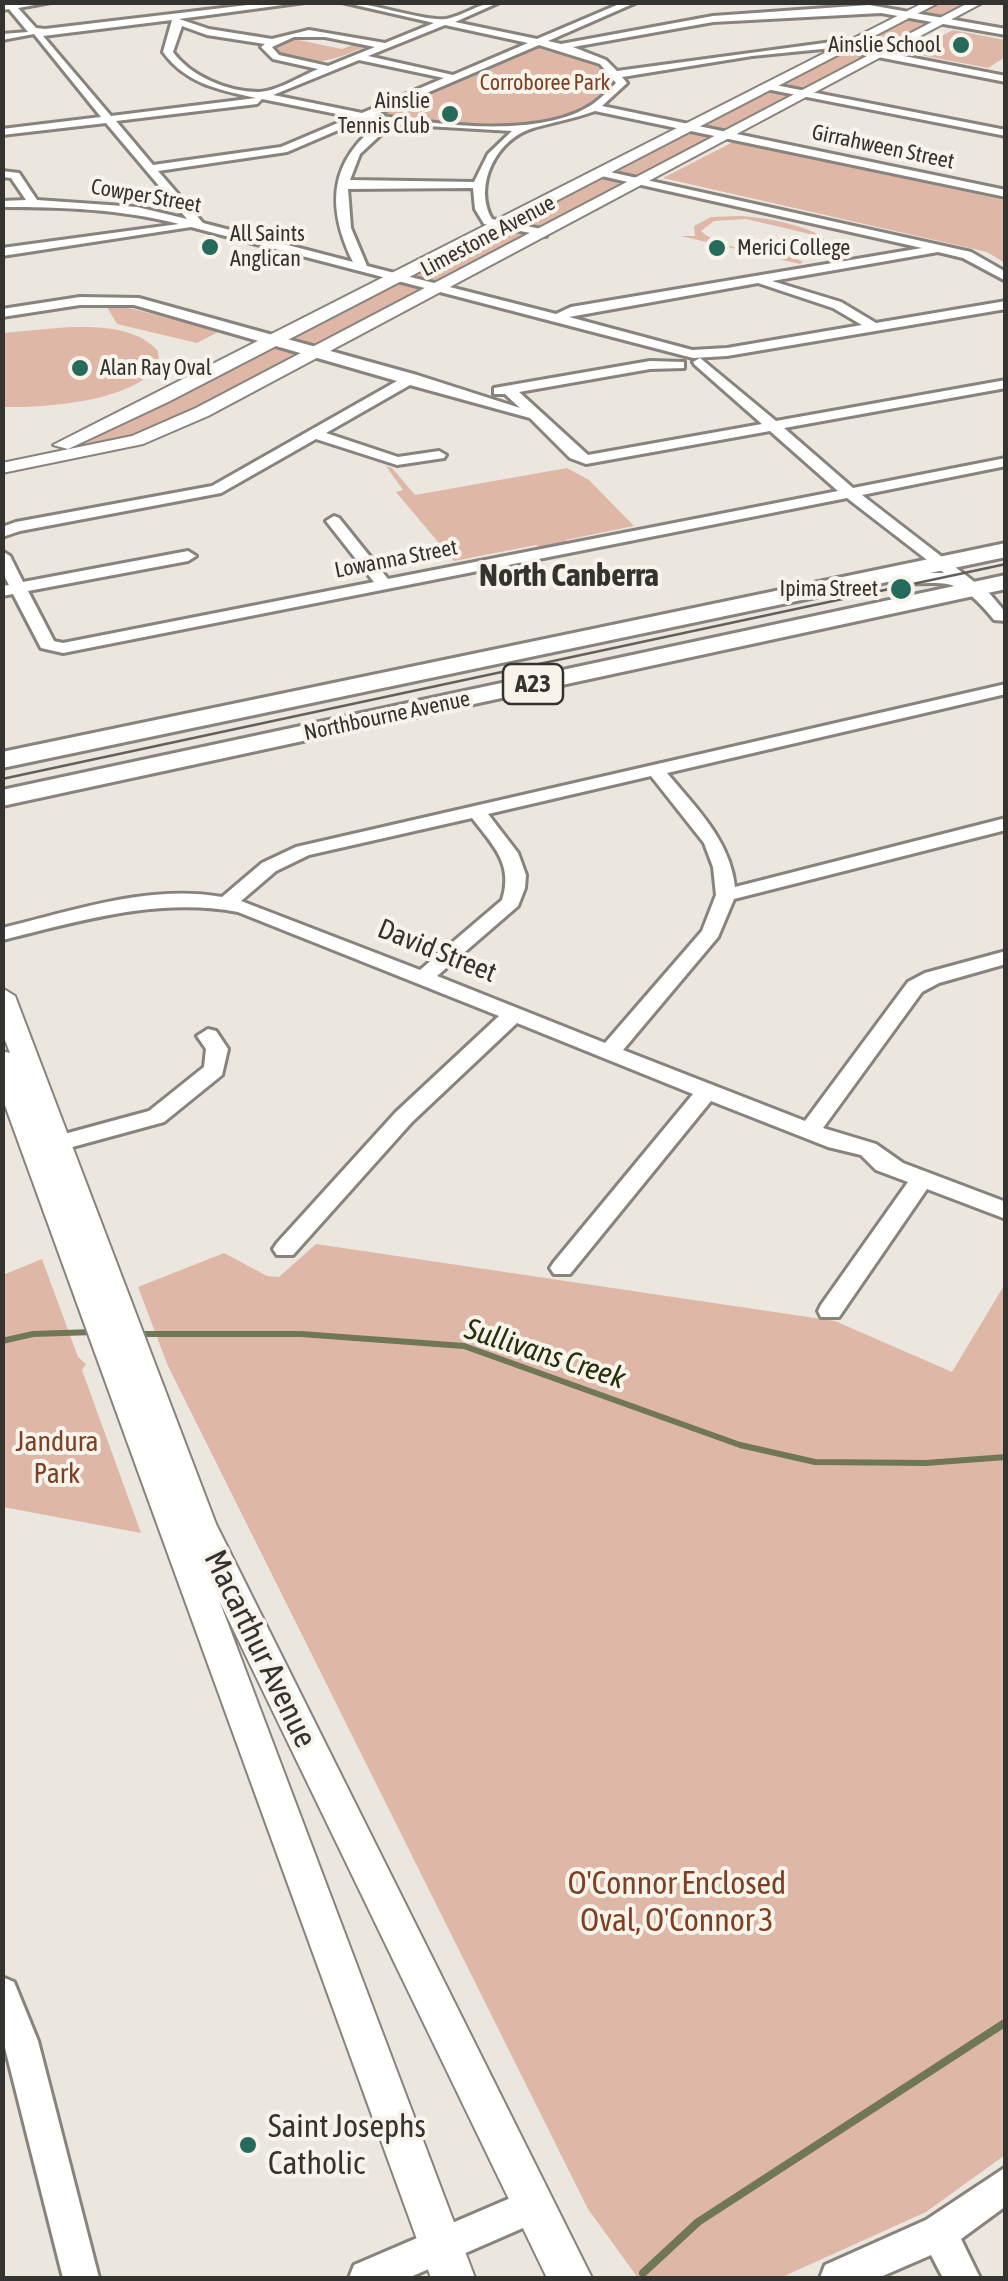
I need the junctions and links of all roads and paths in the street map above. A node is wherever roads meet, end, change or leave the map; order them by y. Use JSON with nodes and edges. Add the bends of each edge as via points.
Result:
{"nodes":[{"id":1,"x":47,"y":2,"type":"edge"},
{"id":2,"x":301,"y":2,"type":"edge"},
{"id":3,"x":346,"y":2,"type":"edge"},
{"id":4,"x":496,"y":2,"type":"edge"},
{"id":5,"x":633,"y":2,"type":"edge"},
{"id":6,"x":935,"y":2,"type":"edge"},
{"id":7,"x":979,"y":2,"type":"edge"},
{"id":8,"x":7,"y":7,"type":"edge"},
{"id":9,"x":837,"y":7,"type":"edge"},
{"id":10,"x":883,"y":10,"type":"junction"},
{"id":11,"x":911,"y":15,"type":"junction"},
{"id":12,"x":944,"y":21,"type":"junction"},
{"id":13,"x":446,"y":22,"type":"junction"},
{"id":14,"x":698,"y":22,"type":"junction"},
{"id":15,"x":176,"y":24,"type":"junction"},
{"id":16,"x":716,"y":32,"type":"dead end"},
{"id":17,"x":1006,"y":32,"type":"edge"},
{"id":18,"x":36,"y":33,"type":"junction"},
{"id":19,"x":2,"y":37,"type":"edge"},
{"id":20,"x":542,"y":41,"type":"junction"},
{"id":21,"x":732,"y":41,"type":"dead end"},
{"id":22,"x":272,"y":42,"type":"junction"},
{"id":23,"x":387,"y":46,"type":"junction"},
{"id":24,"x":562,"y":46,"type":"junction"},
{"id":25,"x":844,"y":49,"type":"junction"},
{"id":26,"x":752,"y":52,"type":"junction"},
{"id":27,"x":879,"y":56,"type":"junction"},
{"id":28,"x":358,"y":58,"type":"junction"},
{"id":29,"x":330,"y":68,"type":"junction"},
{"id":30,"x":454,"y":78,"type":"junction"},
{"id":31,"x":619,"y":78,"type":"junction"},
{"id":32,"x":1006,"y":79,"type":"edge"},
{"id":33,"x":772,"y":87,"type":"junction"},
{"id":34,"x":263,"y":95,"type":"junction"},
{"id":35,"x":812,"y":95,"type":"junction"},
{"id":36,"x":291,"y":102,"type":"junction"},
{"id":37,"x":231,"y":103,"type":"junction"},
{"id":38,"x":596,"y":108,"type":"junction"},
{"id":39,"x":187,"y":109,"type":"junction"},
{"id":40,"x":108,"y":118,"type":"junction"},
{"id":41,"x":363,"y":118,"type":"junction"},
{"id":42,"x":226,"y":119,"type":"dead end"},
{"id":43,"x":211,"y":121,"type":"dead end"},
{"id":44,"x":388,"y":122,"type":"junction"},
{"id":45,"x":532,"y":124,"type":"junction"},
{"id":46,"x":690,"y":127,"type":"junction"},
{"id":47,"x":2,"y":132,"type":"edge"},
{"id":48,"x":1006,"y":133,"type":"edge"},
{"id":49,"x":727,"y":135,"type":"junction"},
{"id":50,"x":151,"y":169,"type":"junction"},
{"id":51,"x":603,"y":172,"type":"junction"},
{"id":52,"x":2,"y":174,"type":"edge"},
{"id":53,"x":641,"y":181,"type":"junction"},
{"id":54,"x":343,"y":183,"type":"junction"},
{"id":55,"x":479,"y":185,"type":"junction"},
{"id":56,"x":1006,"y":194,"type":"edge"},
{"id":57,"x":179,"y":201,"type":"junction"},
{"id":58,"x":33,"y":203,"type":"junction"},
{"id":59,"x":2,"y":204,"type":"edge"},
{"id":60,"x":137,"y":210,"type":"junction"},
{"id":61,"x":161,"y":215,"type":"junction"},
{"id":62,"x":505,"y":222,"type":"junction"},
{"id":63,"x":198,"y":225,"type":"junction"},
{"id":64,"x":157,"y":231,"type":"junction"},
{"id":65,"x":544,"y":232,"type":"junction"},
{"id":66,"x":937,"y":248,"type":"junction"},
{"id":67,"x":350,"y":249,"type":"junction"},
{"id":68,"x":2,"y":252,"type":"edge"},
{"id":69,"x":312,"y":255,"type":"junction"},
{"id":70,"x":416,"y":268,"type":"junction"},
{"id":71,"x":368,"y":270,"type":"junction"},
{"id":72,"x":793,"y":275,"type":"junction"},
{"id":73,"x":1006,"y":277,"type":"edge"},
{"id":74,"x":397,"y":278,"type":"junction"},
{"id":75,"x":760,"y":280,"type":"junction"},
{"id":76,"x":458,"y":286,"type":"junction"},
{"id":77,"x":438,"y":288,"type":"junction"},
{"id":78,"x":788,"y":290,"type":"junction"},
{"id":79,"x":1006,"y":305,"type":"edge"},
{"id":80,"x":2,"y":313,"type":"edge"},
{"id":81,"x":556,"y":319,"type":"junction"},
{"id":82,"x":874,"y":327,"type":"junction"},
{"id":83,"x":271,"y":338,"type":"junction"},
{"id":84,"x":318,"y":352,"type":"junction"},
{"id":85,"x":688,"y":361,"type":"junction"},
{"id":86,"x":412,"y":378,"type":"junction"},
{"id":87,"x":1006,"y":384,"type":"edge"},
{"id":88,"x":509,"y":390,"type":"junction"},
{"id":89,"x":461,"y":392,"type":"junction"},
{"id":90,"x":535,"y":418,"type":"junction"},
{"id":91,"x":772,"y":427,"type":"junction"},
{"id":92,"x":315,"y":434,"type":"junction"},
{"id":93,"x":438,"y":455,"type":"dead end"},
{"id":94,"x":1006,"y":462,"type":"edge"},
{"id":95,"x":2,"y":464,"type":"edge"},
{"id":96,"x":861,"y":495,"type":"junction"},
{"id":97,"x":334,"y":521,"type":"dead end"},
{"id":98,"x":2,"y":532,"type":"edge"},
{"id":99,"x":905,"y":538,"type":"junction"},
{"id":100,"x":998,"y":551,"type":"edge"},
{"id":101,"x":2,"y":556,"type":"edge"},
{"id":102,"x":188,"y":556,"type":"dead end"},
{"id":103,"x":878,"y":576,"type":"junction"},
{"id":104,"x":952,"y":577,"type":"junction"},
{"id":105,"x":1006,"y":580,"type":"edge"},
{"id":106,"x":851,"y":582,"type":"junction"},
{"id":107,"x":384,"y":584,"type":"junction"},
{"id":108,"x":11,"y":590,"type":"edge"},
{"id":109,"x":1003,"y":620,"type":"edge"},
{"id":110,"x":1006,"y":688,"type":"edge"},
{"id":111,"x":2,"y":760,"type":"edge"},
{"id":112,"x":655,"y":770,"type":"junction"},
{"id":113,"x":2,"y":798,"type":"edge"},
{"id":114,"x":476,"y":811,"type":"junction"},
{"id":115,"x":1006,"y":824,"type":"edge"},
{"id":116,"x":726,"y":895,"type":"junction"},
{"id":117,"x":226,"y":903,"type":"junction"},
{"id":118,"x":2,"y":934,"type":"edge"},
{"id":119,"x":1006,"y":956,"type":"edge"},
{"id":120,"x":423,"y":978,"type":"junction"},
{"id":121,"x":2,"y":996,"type":"edge"},
{"id":122,"x":514,"y":1014,"type":"junction"},
{"id":123,"x":208,"y":1036,"type":"dead end"},
{"id":124,"x":609,"y":1052,"type":"junction"},
{"id":125,"x":2,"y":1059,"type":"edge"},
{"id":126,"x":707,"y":1091,"type":"junction"},
{"id":127,"x":809,"y":1131,"type":"junction"},
{"id":128,"x":45,"y":1146,"type":"junction"},
{"id":129,"x":922,"y":1180,"type":"junction"},
{"id":130,"x":1006,"y":1211,"type":"edge"},
{"id":131,"x":285,"y":1249,"type":"dead end"},
{"id":132,"x":562,"y":1268,"type":"dead end"},
{"id":133,"x":830,"y":1311,"type":"dead end"},
{"id":134,"x":187,"y":1528,"type":"junction"},
{"id":135,"x":2,"y":1993,"type":"edge"},
{"id":136,"x":12,"y":2046,"type":"edge"},
{"id":137,"x":1006,"y":2184,"type":"edge"},
{"id":138,"x":534,"y":2206,"type":"junction"},
{"id":139,"x":938,"y":2233,"type":"junction"},
{"id":140,"x":447,"y":2262,"type":"edge"},
{"id":141,"x":81,"y":2278,"type":"edge"},
{"id":142,"x":367,"y":2278,"type":"edge"},
{"id":143,"x":570,"y":2278,"type":"edge"},
{"id":144,"x":838,"y":2278,"type":"edge"},
{"id":145,"x":962,"y":2278,"type":"edge"}],
"edges":[{"from":1,"to":8,"type":"street"},
{"from":2,"to":15,"type":"street"},
{"from":3,"to":13,"type":"street"},
{"from":4,"to":13,"type":"street"},
{"from":5,"to":20,"type":"street"},
{"from":6,"to":11,"type":"main road","name":"Limestone Avenue"},
{"from":7,"to":12,"type":"main road","name":"Limestone Avenue"},
{"from":8,"to":18,"type":"street"},
{"from":9,"to":10,"type":"street"},
{"from":9,"to":10,"type":"street"},
{"from":9,"to":14,"type":"street"},
{"from":10,"to":11,"type":"street"},
{"from":11,"to":12,"type":"street"},
{"from":11,"to":25,"type":"main road","name":"Limestone Avenue"},
{"from":12,"to":17,"type":"street"},
{"from":12,"to":27,"type":"main road","name":"Limestone Avenue"},
{"from":13,"to":20,"type":"street"},
{"from":13,"to":23,"type":"street"},
{"from":14,"to":16,"type":"street"},
{"from":14,"to":24,"type":"street"},
{"from":15,"to":18,"type":"street"},
{"from":15,"to":22,"type":"street"},
{"from":15,"to":34,"type":"street","via":[[167,47],[178,66]]},
{"from":18,"to":19,"type":"street"},
{"from":18,"to":40,"type":"street"},
{"from":20,"to":24,"type":"street"},
{"from":20,"to":30,"type":"street"},
{"from":21,"to":26,"type":"street"},
{"from":22,"to":23,"type":"street","via":[[320,34]]},
{"from":22,"to":29,"type":"street","via":[[266,48],[272,56]]},
{"from":23,"to":28,"type":"street"},
{"from":24,"to":31,"type":"street","via":[[603,62]]},
{"from":25,"to":26,"type":"street"},
{"from":25,"to":27,"type":"street"},
{"from":25,"to":33,"type":"main road","name":"Limestone Avenue"},
{"from":26,"to":31,"type":"street"},
{"from":27,"to":32,"type":"street"},
{"from":27,"to":35,"type":"main road","name":"Limestone Avenue"},
{"from":28,"to":29,"type":"street"},
{"from":28,"to":30,"type":"street"},
{"from":29,"to":34,"type":"street"},
{"from":30,"to":41,"type":"street"},
{"from":31,"to":38,"type":"street","via":[[612,97]]},
{"from":33,"to":35,"type":"street"},
{"from":33,"to":46,"type":"main road","name":"Limestone Avenue"},
{"from":34,"to":36,"type":"street"},
{"from":34,"to":37,"type":"street"},
{"from":35,"to":48,"type":"street"},
{"from":35,"to":49,"type":"main road","name":"Limestone Avenue"},
{"from":36,"to":37,"type":"street"},
{"from":36,"to":41,"type":"street"},
{"from":37,"to":39,"type":"street"},
{"from":37,"to":42,"type":"street"},
{"from":38,"to":45,"type":"street"},
{"from":38,"to":46,"type":"street","name":"Girrahween Street"},
{"from":39,"to":40,"type":"street"},
{"from":39,"to":43,"type":"street"},
{"from":40,"to":47,"type":"street"},
{"from":40,"to":50,"type":"street"},
{"from":41,"to":44,"type":"street"},
{"from":41,"to":50,"type":"street","via":[[283,150]]},
{"from":44,"to":45,"type":"street"},
{"from":44,"to":54,"type":"street","via":[[359,149]]},
{"from":45,"to":55,"type":"street","via":[[496,149]]},
{"from":46,"to":49,"type":"street","name":"Girrahween Street"},
{"from":46,"to":51,"type":"main road","name":"Limestone Avenue"},
{"from":49,"to":53,"type":"main road","name":"Limestone Avenue"},
{"from":49,"to":56,"type":"street","name":"Girrahween Street"},
{"from":50,"to":57,"type":"street"},
{"from":51,"to":53,"type":"street"},
{"from":51,"to":62,"type":"main road","name":"Limestone Avenue"},
{"from":52,"to":58,"type":"street","via":[[15,176]]},
{"from":53,"to":65,"type":"main road","name":"Limestone Avenue"},
{"from":53,"to":66,"type":"street"},
{"from":54,"to":55,"type":"street"},
{"from":54,"to":67,"type":"street","via":[[341,220]]},
{"from":55,"to":62,"type":"street","via":[[488,222]]},
{"from":57,"to":60,"type":"street"},
{"from":57,"to":63,"type":"street"},
{"from":58,"to":59,"type":"street","name":"Cowper Street"},
{"from":58,"to":60,"type":"street","name":"Cowper Street"},
{"from":60,"to":61,"type":"street","name":"Cowper Street"},
{"from":61,"to":63,"type":"street","name":"Cowper Street"},
{"from":61,"to":64,"type":"street","via":[[165,222]]},
{"from":62,"to":65,"type":"street"},
{"from":62,"to":70,"type":"main road","name":"Limestone Avenue"},
{"from":63,"to":64,"type":"street"},
{"from":63,"to":69,"type":"street","name":"Cowper Street"},
{"from":64,"to":68,"type":"street"},
{"from":65,"to":76,"type":"main road","name":"Limestone Avenue"},
{"from":66,"to":72,"type":"street"},
{"from":66,"to":73,"type":"street","via":[[967,255]]},
{"from":67,"to":69,"type":"street"},
{"from":67,"to":71,"type":"street"},
{"from":69,"to":71,"type":"street","name":"Cowper Street"},
{"from":70,"to":71,"type":"main road"},
{"from":70,"to":74,"type":"main road","name":"Limestone Avenue"},
{"from":71,"to":74,"type":"street","name":"Cowper Street"},
{"from":72,"to":75,"type":"street"},
{"from":72,"to":78,"type":"street","via":[[781,282]]},
{"from":74,"to":77,"type":"street"},
{"from":74,"to":83,"type":"main road","name":"Limestone Avenue"},
{"from":75,"to":78,"type":"street"},
{"from":75,"to":81,"type":"street","via":[[571,311]]},
{"from":76,"to":77,"type":"main road","name":"Limestone Avenue"},
{"from":76,"to":81,"type":"street"},
{"from":77,"to":84,"type":"main road","name":"Limestone Avenue"},
{"from":78,"to":82,"type":"street","via":[[837,305]]},
{"from":79,"to":82,"type":"street"},
{"from":80,"to":83,"type":"street","via":[[135,301]]},
{"from":81,"to":85,"type":"street"},
{"from":82,"to":85,"type":"street"},
{"from":83,"to":84,"type":"street"},
{"from":83,"to":95,"type":"main road","name":"Limestone Avenue","via":[[86,435]]},
{"from":84,"to":86,"type":"street"},
{"from":84,"to":95,"type":"main road","name":"Limestone Avenue","via":[[137,440]]},
{"from":85,"to":88,"type":"street"},
{"from":85,"to":91,"type":"street"},
{"from":86,"to":89,"type":"street"},
{"from":86,"to":92,"type":"street"},
{"from":87,"to":91,"type":"street"},
{"from":88,"to":89,"type":"street"},
{"from":88,"to":90,"type":"street"},
{"from":89,"to":90,"type":"street"},
{"from":90,"to":91,"type":"street","via":[[586,460]]},
{"from":91,"to":96,"type":"street"},
{"from":92,"to":93,"type":"street","via":[[397,461]]},
{"from":92,"to":98,"type":"street","via":[[216,490]]},
{"from":94,"to":96,"type":"street","name":"Lowanna Street"},
{"from":96,"to":99,"type":"street"},
{"from":96,"to":107,"type":"street","name":"Lowanna Street"},
{"from":97,"to":107,"type":"street"},
{"from":99,"to":100,"type":"street","via":[[947,550]]},
{"from":99,"to":103,"type":"street","via":[[902,562]]},
{"from":99,"to":104,"type":"street"},
{"from":100,"to":104,"type":"highway","name":"Northbourne Avenue","number":"A23"},
{"from":101,"to":108,"type":"street","name":"Lowanna Street"},
{"from":102,"to":108,"type":"street"},
{"from":103,"to":104,"type":"highway","name":"Northbourne Avenue","number":"A23"},
{"from":103,"to":106,"type":"highway","name":"Northbourne Avenue","number":"A23"},
{"from":104,"to":105,"type":"highway","name":"Northbourne Avenue","number":"A23"},
{"from":104,"to":106,"type":"street"},
{"from":104,"to":109,"type":"street"},
{"from":104,"to":113,"type":"highway","name":"Northbourne Avenue","number":"A23"},
{"from":106,"to":111,"type":"highway","name":"Northbourne Avenue","number":"A23"},
{"from":107,"to":108,"type":"street","name":"Lowanna Street","via":[[63,648],[47,644]]},
{"from":110,"to":112,"type":"street"},
{"from":112,"to":114,"type":"street"},
{"from":112,"to":116,"type":"street","via":[[713,842]]},
{"from":114,"to":117,"type":"street","via":[[278,860]]},
{"from":114,"to":120,"type":"street","via":[[510,853],[517,889],[512,902]]},
{"from":115,"to":116,"type":"street"},
{"from":116,"to":124,"type":"street","via":[[711,933]]},
{"from":117,"to":118,"type":"street","name":"David Street","via":[[171,898]]},
{"from":117,"to":120,"type":"street","name":"David Street"},
{"from":119,"to":127,"type":"street","via":[[916,988]]},
{"from":120,"to":122,"type":"street","name":"David Street"},
{"from":121,"to":128,"type":"main road","name":"Macarthur Avenue"},
{"from":122,"to":124,"type":"street","name":"David Street"},
{"from":122,"to":131,"type":"street","via":[[404,1117]]},
{"from":123,"to":128,"type":"street","via":[[217,1049],[214,1070],[170,1109]]},
{"from":124,"to":126,"type":"street","name":"David Street"},
{"from":125,"to":128,"type":"main road","name":"Macarthur Avenue"},
{"from":126,"to":127,"type":"street","name":"David Street"},
{"from":126,"to":132,"type":"street"},
{"from":127,"to":129,"type":"street","name":"David Street"},
{"from":128,"to":134,"type":"main road","name":"Macarthur Avenue"},
{"from":129,"to":130,"type":"street","name":"David Street"},
{"from":129,"to":133,"type":"street"},
{"from":134,"to":138,"type":"main road","name":"Macarthur Avenue"},
{"from":134,"to":140,"type":"main road","name":"Macarthur Avenue"},
{"from":135,"to":136,"type":"street"},
{"from":136,"to":141,"type":"street"},
{"from":137,"to":139,"type":"street"},
{"from":138,"to":140,"type":"street"},
{"from":138,"to":143,"type":"main road","name":"Macarthur Avenue"},
{"from":139,"to":144,"type":"street"},
{"from":139,"to":145,"type":"street"},
{"from":140,"to":142,"type":"street"}]}
